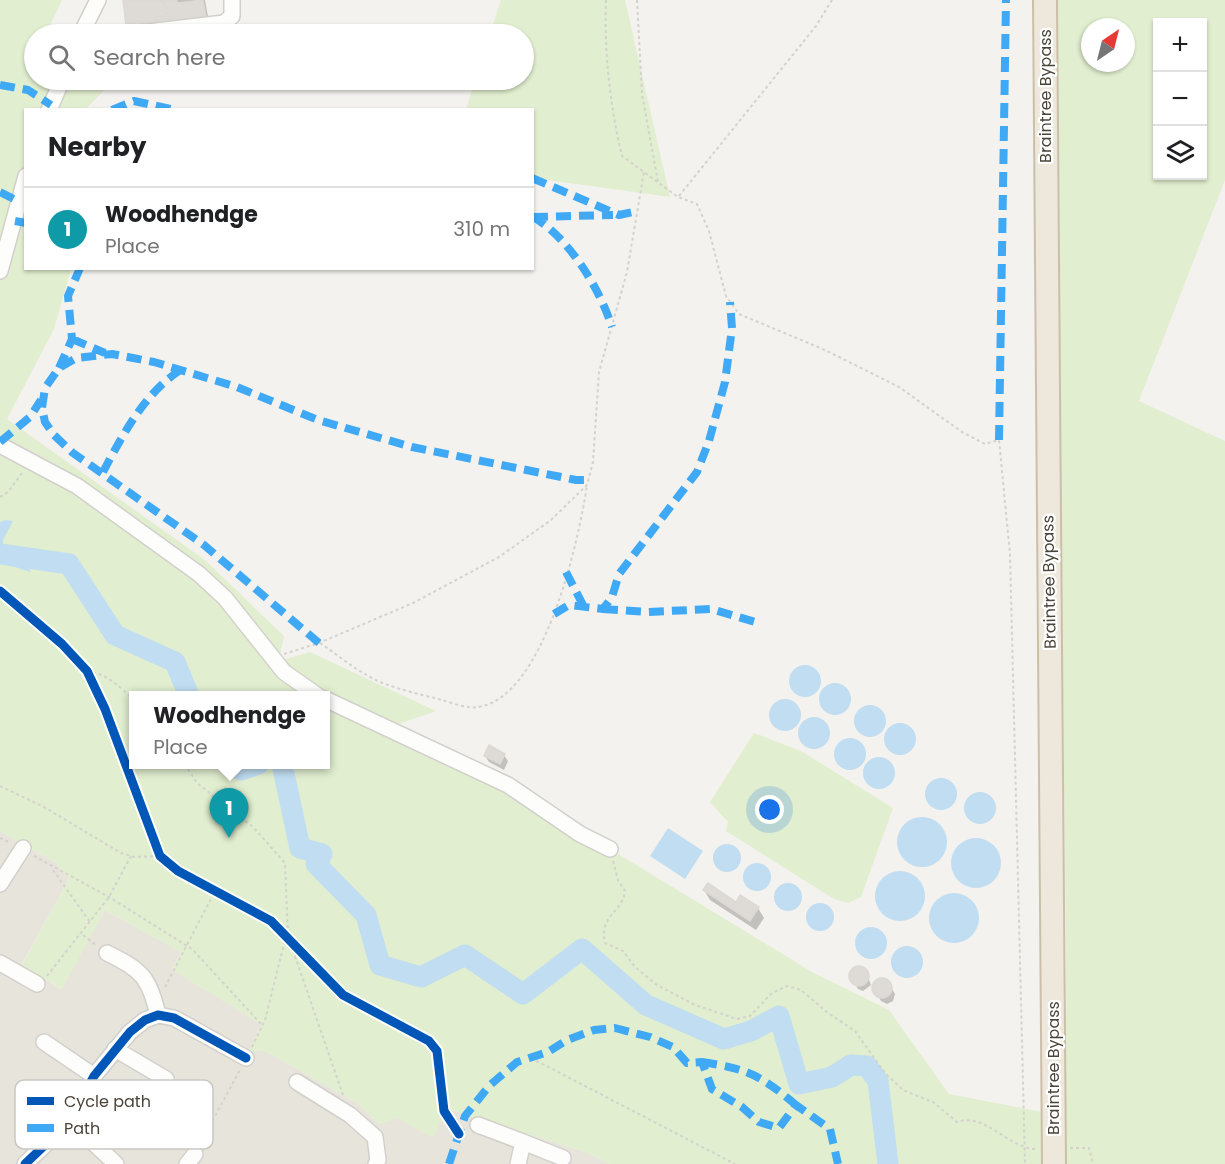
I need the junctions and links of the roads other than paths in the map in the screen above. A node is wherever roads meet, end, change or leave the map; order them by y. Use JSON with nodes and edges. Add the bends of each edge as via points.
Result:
{"nodes":[{"id":1,"x":98,"y":0,"type":"edge"},
{"id":2,"x":232,"y":0,"type":"edge"},
{"id":3,"x":1045,"y":0,"type":"edge"},
{"id":4,"x":86,"y":24,"type":"edge"},
{"id":5,"x":216,"y":24,"type":"edge"},
{"id":6,"x":58,"y":90,"type":"edge"},
{"id":7,"x":50,"y":108,"type":"edge"},
{"id":8,"x":24,"y":183,"type":"edge"},
{"id":9,"x":0,"y":271,"type":"edge"},
{"id":10,"x":0,"y":445,"type":"edge"},
{"id":11,"x":309,"y":691,"type":"edge"},
{"id":12,"x":330,"y":701,"type":"edge"},
{"id":13,"x":22,"y":848,"type":"road end"},
{"id":14,"x":610,"y":849,"type":"road end"},
{"id":15,"x":0,"y":884,"type":"edge"},
{"id":16,"x":107,"y":953,"type":"road end"},
{"id":17,"x":0,"y":964,"type":"edge"},
{"id":18,"x":37,"y":984,"type":"road end"},
{"id":19,"x":156,"y":1009,"type":"junction"},
{"id":20,"x":44,"y":1042,"type":"dead end"},
{"id":21,"x":115,"y":1049,"type":"junction"},
{"id":22,"x":246,"y":1058,"type":"road end"},
{"id":23,"x":94,"y":1076,"type":"junction"},
{"id":24,"x":92,"y":1080,"type":"edge"},
{"id":25,"x":165,"y":1080,"type":"edge"},
{"id":26,"x":297,"y":1082,"type":"dead end"},
{"id":27,"x":478,"y":1125,"type":"dead end"},
{"id":28,"x":524,"y":1142,"type":"junction"},
{"id":29,"x":41,"y":1149,"type":"edge"},
{"id":30,"x":100,"y":1149,"type":"edge"},
{"id":31,"x":563,"y":1158,"type":"dead end"},
{"id":32,"x":26,"y":1164,"type":"edge"},
{"id":33,"x":116,"y":1164,"type":"edge"},
{"id":34,"x":376,"y":1164,"type":"edge"},
{"id":35,"x":518,"y":1164,"type":"edge"},
{"id":36,"x":1054,"y":1164,"type":"edge"}],
"edges":[{"from":1,"to":4,"type":"street"},
{"from":2,"to":5,"type":"street","via":[[232,16]]},
{"from":3,"to":36,"type":"highway","name":"Braintree Bypass"},
{"from":6,"to":7,"type":"street"},
{"from":8,"to":9,"type":"street"},
{"from":10,"to":11,"type":"street","via":[[78,486],[199,574],[225,598],[284,672]]},
{"from":12,"to":14,"type":"street","via":[[508,785],[580,834]]},
{"from":13,"to":15,"type":"street"},
{"from":16,"to":19,"type":"street","via":[[137,968],[149,985]]},
{"from":17,"to":18,"type":"street"},
{"from":19,"to":21,"type":"street"},
{"from":19,"to":22,"type":"street"},
{"from":20,"to":23,"type":"street"},
{"from":21,"to":23,"type":"street"},
{"from":21,"to":25,"type":"street"},
{"from":23,"to":24,"type":"street"},
{"from":26,"to":34,"type":"street","via":[[350,1115],[375,1137]]},
{"from":27,"to":28,"type":"street"},
{"from":28,"to":31,"type":"street"},
{"from":28,"to":35,"type":"street"},
{"from":29,"to":32,"type":"street"},
{"from":30,"to":33,"type":"street"}]}
